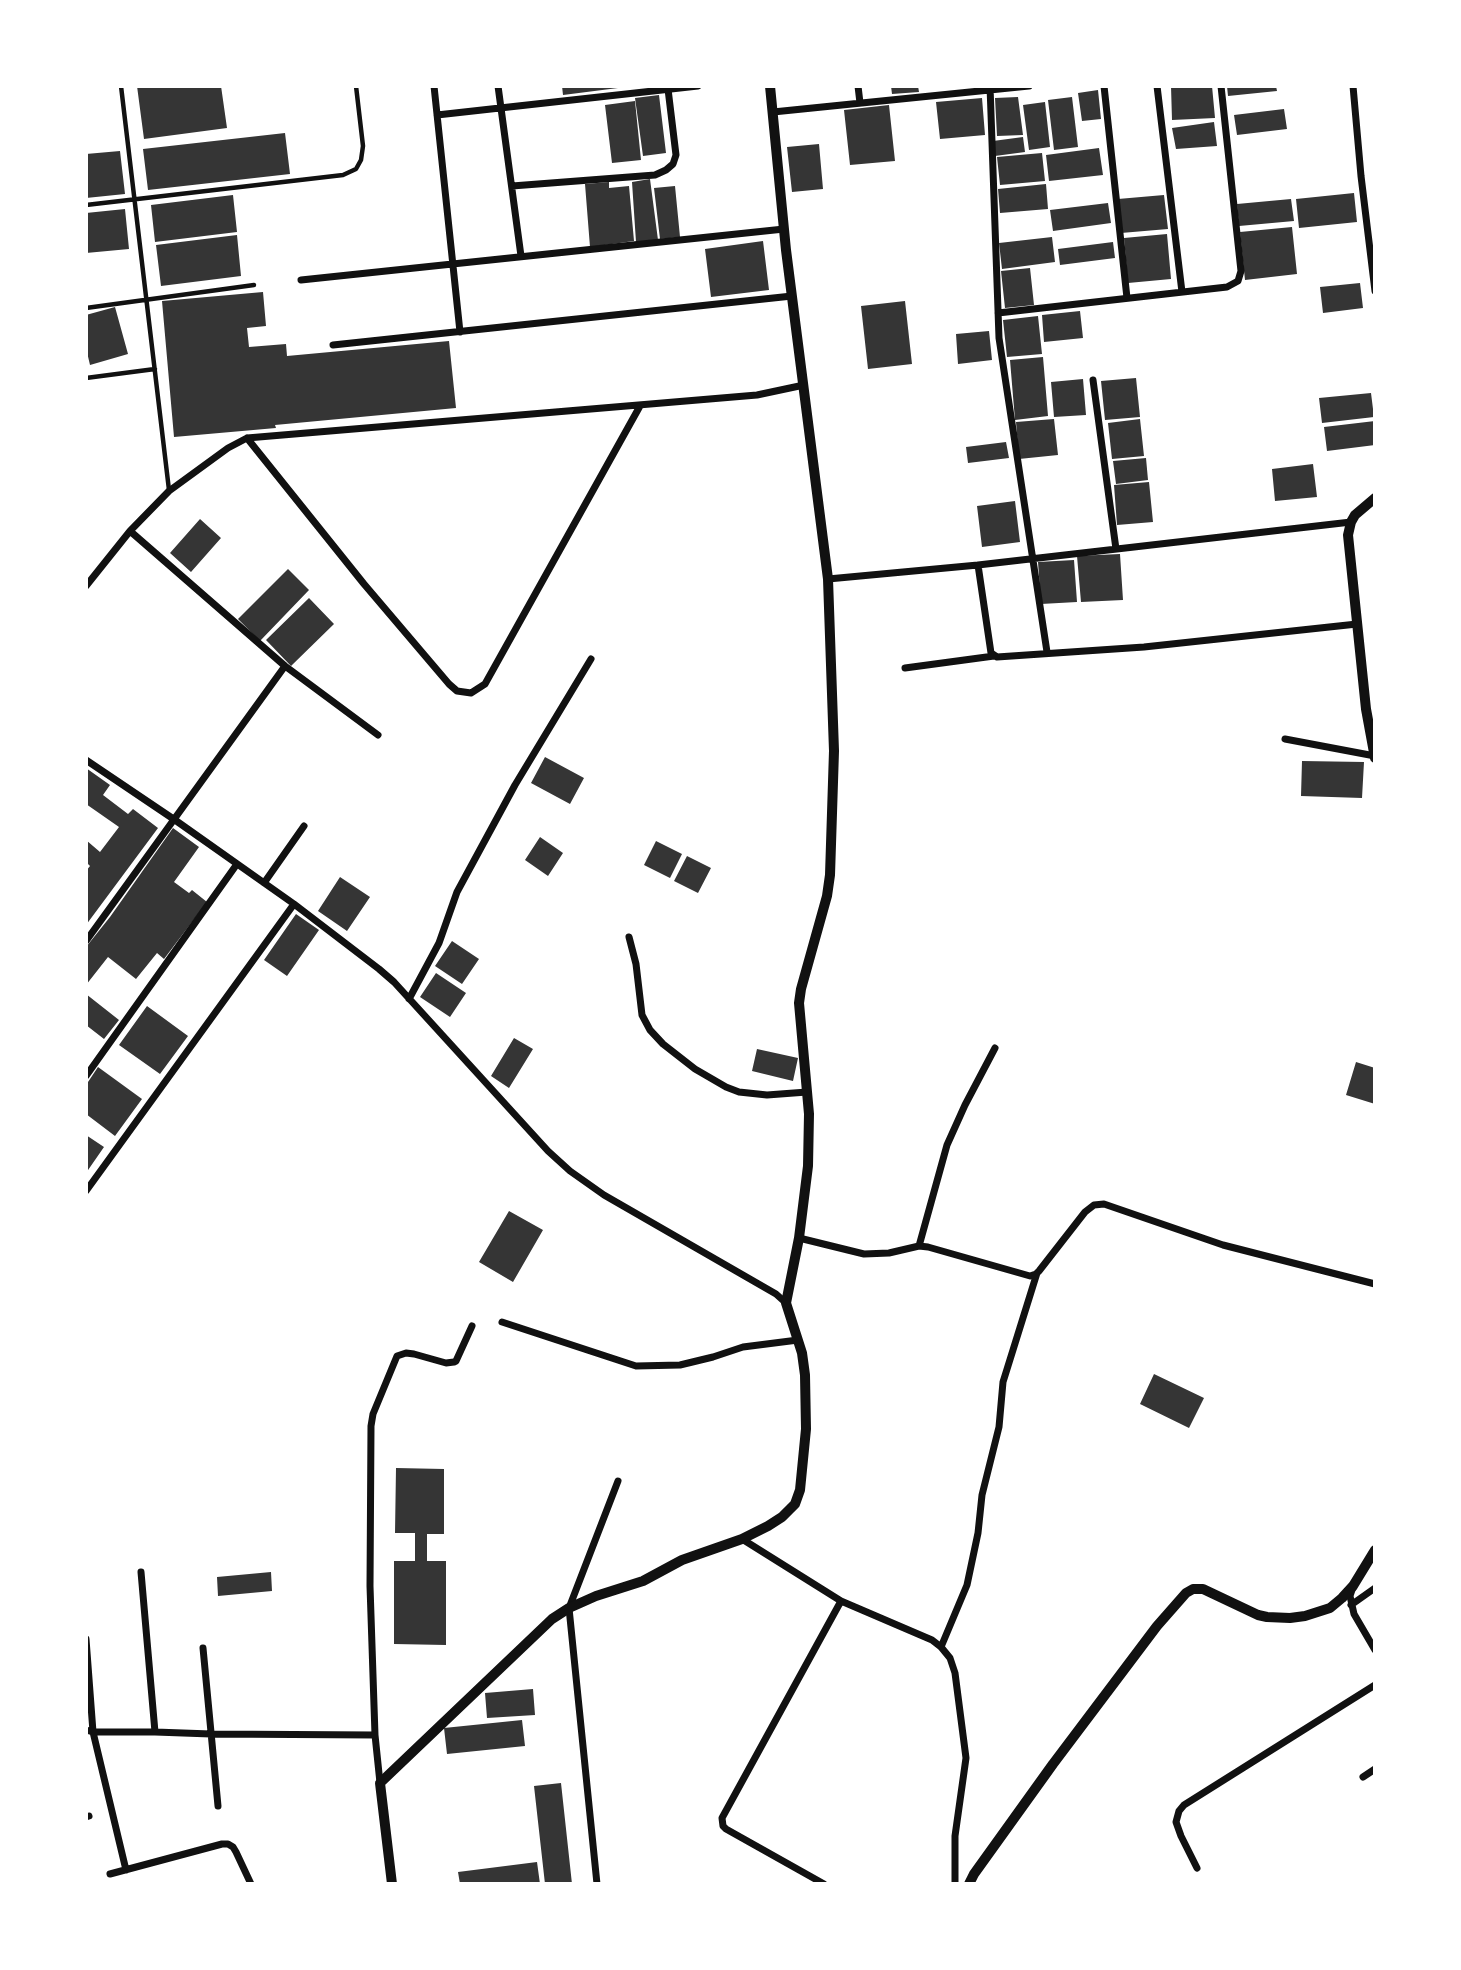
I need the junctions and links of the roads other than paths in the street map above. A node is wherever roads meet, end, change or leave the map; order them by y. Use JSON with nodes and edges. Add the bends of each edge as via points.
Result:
{"nodes":[{"id":1,"x":121,"y":86,"type":"edge"},
{"id":2,"x":356,"y":86,"type":"edge"},
{"id":3,"x":433,"y":86,"type":"edge"},
{"id":4,"x":498,"y":86,"type":"edge"},
{"id":5,"x":698,"y":86,"type":"edge"},
{"id":6,"x":770,"y":86,"type":"edge"},
{"id":7,"x":858,"y":86,"type":"edge"},
{"id":8,"x":922,"y":86,"type":"edge"},
{"id":9,"x":1029,"y":86,"type":"edge"},
{"id":10,"x":1104,"y":86,"type":"edge"},
{"id":11,"x":1157,"y":86,"type":"edge"},
{"id":12,"x":1221,"y":86,"type":"edge"},
{"id":13,"x":1353,"y":86,"type":"edge"},
{"id":14,"x":681,"y":87,"type":"edge"},
{"id":15,"x":990,"y":88,"type":"edge"},
{"id":16,"x":631,"y":89,"type":"edge"},
{"id":17,"x":668,"y":89,"type":"junction"},
{"id":18,"x":923,"y":96,"type":"junction"},
{"id":19,"x":860,"y":103,"type":"junction"},
{"id":20,"x":501,"y":108,"type":"junction"},
{"id":21,"x":774,"y":112,"type":"junction"},
{"id":22,"x":437,"y":115,"type":"junction"},
{"id":23,"x":512,"y":186,"type":"junction"},
{"id":24,"x":135,"y":199,"type":"junction"},
{"id":25,"x":86,"y":205,"type":"edge"},
{"id":26,"x":784,"y":229,"type":"junction"},
{"id":27,"x":521,"y":256,"type":"junction"},
{"id":28,"x":452,"y":264,"type":"junction"},
{"id":29,"x":301,"y":280,"type":"dead end"},
{"id":30,"x":254,"y":285,"type":"dead end"},
{"id":31,"x":1375,"y":290,"type":"edge"},
{"id":32,"x":1182,"y":292,"type":"junction"},
{"id":33,"x":792,"y":296,"type":"junction"},
{"id":34,"x":1127,"y":298,"type":"junction"},
{"id":35,"x":147,"y":299,"type":"junction"},
{"id":36,"x":86,"y":308,"type":"edge"},
{"id":37,"x":998,"y":313,"type":"junction"},
{"id":38,"x":460,"y":332,"type":"junction"},
{"id":39,"x":332,"y":345,"type":"dead end"},
{"id":40,"x":155,"y":369,"type":"junction"},
{"id":41,"x":86,"y":378,"type":"edge"},
{"id":42,"x":1093,"y":380,"type":"dead end"},
{"id":43,"x":804,"y":385,"type":"junction"},
{"id":44,"x":640,"y":406,"type":"junction"},
{"id":45,"x":247,"y":438,"type":"junction"},
{"id":46,"x":169,"y":491,"type":"junction"},
{"id":47,"x":1375,"y":498,"type":"edge"},
{"id":48,"x":1350,"y":522,"type":"junction"},
{"id":49,"x":130,"y":531,"type":"junction"},
{"id":50,"x":1116,"y":549,"type":"junction"},
{"id":51,"x":1034,"y":559,"type":"junction"},
{"id":52,"x":978,"y":565,"type":"junction"},
{"id":53,"x":828,"y":579,"type":"junction"},
{"id":54,"x":86,"y":586,"type":"edge"},
{"id":55,"x":1357,"y":624,"type":"junction"},
{"id":56,"x":1048,"y":652,"type":"junction"},
{"id":57,"x":994,"y":656,"type":"junction"},
{"id":58,"x":591,"y":659,"type":"dead end"},
{"id":59,"x":285,"y":666,"type":"junction"},
{"id":60,"x":905,"y":668,"type":"dead end"},
{"id":61,"x":378,"y":735,"type":"dead end"},
{"id":62,"x":1285,"y":739,"type":"dead end"},
{"id":63,"x":1375,"y":756,"type":"edge"},
{"id":64,"x":86,"y":760,"type":"edge"},
{"id":65,"x":175,"y":820,"type":"junction"},
{"id":66,"x":304,"y":826,"type":"dead end"},
{"id":67,"x":237,"y":864,"type":"junction"},
{"id":68,"x":264,"y":883,"type":"junction"},
{"id":69,"x":294,"y":904,"type":"junction"},
{"id":70,"x":629,"y":937,"type":"dead end"},
{"id":71,"x":86,"y":941,"type":"edge"},
{"id":72,"x":409,"y":999,"type":"junction"},
{"id":73,"x":995,"y":1048,"type":"dead end"},
{"id":74,"x":86,"y":1076,"type":"edge"},
{"id":75,"x":807,"y":1092,"type":"junction"},
{"id":76,"x":86,"y":1191,"type":"edge"},
{"id":77,"x":799,"y":1238,"type":"junction"},
{"id":78,"x":919,"y":1246,"type":"junction"},
{"id":79,"x":1037,"y":1273,"type":"junction"},
{"id":80,"x":1375,"y":1284,"type":"edge"},
{"id":81,"x":786,"y":1303,"type":"junction"},
{"id":82,"x":502,"y":1322,"type":"dead end"},
{"id":83,"x":472,"y":1326,"type":"dead end"},
{"id":84,"x":798,"y":1340,"type":"junction"},
{"id":85,"x":618,"y":1481,"type":"dead end"},
{"id":86,"x":742,"y":1539,"type":"junction"},
{"id":87,"x":1375,"y":1549,"type":"edge"},
{"id":88,"x":141,"y":1572,"type":"dead end"},
{"id":89,"x":1353,"y":1586,"type":"junction"},
{"id":90,"x":1375,"y":1587,"type":"edge"},
{"id":91,"x":841,"y":1601,"type":"junction"},
{"id":92,"x":1351,"y":1605,"type":"junction"},
{"id":93,"x":569,"y":1608,"type":"junction"},
{"id":94,"x":86,"y":1639,"type":"edge"},
{"id":95,"x":941,"y":1647,"type":"junction"},
{"id":96,"x":203,"y":1648,"type":"dead end"},
{"id":97,"x":1375,"y":1650,"type":"edge"},
{"id":98,"x":1375,"y":1685,"type":"edge"},
{"id":99,"x":89,"y":1731,"type":"edge"},
{"id":100,"x":155,"y":1732,"type":"junction"},
{"id":101,"x":211,"y":1734,"type":"junction"},
{"id":102,"x":375,"y":1735,"type":"junction"},
{"id":103,"x":1375,"y":1769,"type":"edge"},
{"id":104,"x":1363,"y":1777,"type":"dead end"},
{"id":105,"x":380,"y":1783,"type":"junction"},
{"id":106,"x":218,"y":1806,"type":"dead end"},
{"id":107,"x":1197,"y":1868,"type":"dead end"},
{"id":108,"x":126,"y":1870,"type":"junction"},
{"id":109,"x":110,"y":1874,"type":"dead end"},
{"id":110,"x":251,"y":1884,"type":"edge"},
{"id":111,"x":392,"y":1884,"type":"edge"},
{"id":112,"x":597,"y":1884,"type":"edge"},
{"id":113,"x":824,"y":1884,"type":"edge"},
{"id":114,"x":955,"y":1884,"type":"edge"},
{"id":115,"x":969,"y":1884,"type":"edge"}],
"edges":[{"from":1,"to":24,"type":"lane"},
{"from":2,"to":24,"type":"lane","via":[[361,160],[343,176]]},
{"from":3,"to":22,"type":"street"},
{"from":4,"to":20,"type":"street"},
{"from":5,"to":14,"type":"street"},
{"from":6,"to":21,"type":"street"},
{"from":7,"to":19,"type":"street"},
{"from":8,"to":18,"type":"street"},
{"from":9,"to":15,"type":"street"},
{"from":10,"to":34,"type":"street"},
{"from":11,"to":32,"type":"street"},
{"from":12,"to":32,"type":"street","via":[[1240,277],[1227,287]]},
{"from":13,"to":31,"type":"street"},
{"from":14,"to":17,"type":"street"},
{"from":15,"to":18,"type":"street"},
{"from":15,"to":37,"type":"street"},
{"from":16,"to":17,"type":"street"},
{"from":16,"to":20,"type":"street"},
{"from":17,"to":23,"type":"street","via":[[676,155],[666,170],[655,175]]},
{"from":18,"to":19,"type":"street"},
{"from":19,"to":21,"type":"street"},
{"from":20,"to":22,"type":"street"},
{"from":20,"to":23,"type":"street"},
{"from":21,"to":26,"type":"street"},
{"from":22,"to":28,"type":"street"},
{"from":23,"to":27,"type":"street"},
{"from":24,"to":25,"type":"lane"},
{"from":24,"to":35,"type":"lane"},
{"from":26,"to":27,"type":"street"},
{"from":26,"to":33,"type":"street"},
{"from":27,"to":28,"type":"street"},
{"from":28,"to":29,"type":"street"},
{"from":28,"to":38,"type":"street"},
{"from":30,"to":35,"type":"lane"},
{"from":32,"to":34,"type":"street"},
{"from":33,"to":38,"type":"street"},
{"from":33,"to":43,"type":"street"},
{"from":34,"to":37,"type":"street"},
{"from":35,"to":36,"type":"lane"},
{"from":35,"to":40,"type":"lane"},
{"from":37,"to":51,"type":"street"},
{"from":38,"to":39,"type":"street"},
{"from":40,"to":41,"type":"lane"},
{"from":40,"to":46,"type":"lane"},
{"from":42,"to":50,"type":"street"},
{"from":43,"to":44,"type":"street"},
{"from":43,"to":53,"type":"street"},
{"from":44,"to":45,"type":"street"},
{"from":44,"to":45,"type":"street","via":[[485,684],[471,694],[449,684]]},
{"from":45,"to":46,"type":"street"},
{"from":46,"to":49,"type":"street"},
{"from":47,"to":48,"type":"street"},
{"from":48,"to":50,"type":"street"},
{"from":48,"to":55,"type":"street"},
{"from":49,"to":54,"type":"street"},
{"from":49,"to":59,"type":"street"},
{"from":50,"to":51,"type":"street"},
{"from":51,"to":52,"type":"street"},
{"from":51,"to":56,"type":"street"},
{"from":52,"to":53,"type":"street"},
{"from":52,"to":57,"type":"street"},
{"from":53,"to":75,"type":"street","via":[[834,751],[831,848],[827,896],[799,1003]]},
{"from":55,"to":56,"type":"street","via":[[1144,647]]},
{"from":55,"to":63,"type":"street"},
{"from":56,"to":57,"type":"street"},
{"from":57,"to":60,"type":"street"},
{"from":58,"to":72,"type":"street","via":[[457,892],[439,943]]},
{"from":59,"to":61,"type":"street"},
{"from":59,"to":65,"type":"street"},
{"from":62,"to":63,"type":"street"},
{"from":64,"to":65,"type":"street"},
{"from":65,"to":67,"type":"street"},
{"from":65,"to":71,"type":"street"},
{"from":66,"to":68,"type":"street"},
{"from":67,"to":68,"type":"street"},
{"from":67,"to":74,"type":"street"},
{"from":68,"to":69,"type":"street"},
{"from":69,"to":72,"type":"street","via":[[379,969]]},
{"from":69,"to":76,"type":"street"},
{"from":70,"to":75,"type":"street","via":[[642,1015],[663,1044],[695,1069],[739,1092]]},
{"from":72,"to":81,"type":"street","via":[[570,1171]]},
{"from":73,"to":78,"type":"street","via":[[947,1145]]},
{"from":75,"to":77,"type":"street","via":[[808,1166]]},
{"from":77,"to":78,"type":"street","via":[[864,1254]]},
{"from":77,"to":81,"type":"street"},
{"from":78,"to":79,"type":"street","via":[[1026,1275]]},
{"from":79,"to":80,"type":"street","via":[[1085,1212],[1104,1204],[1223,1245]]},
{"from":79,"to":95,"type":"street","via":[[1003,1382],[999,1427],[967,1585]]},
{"from":81,"to":84,"type":"street"},
{"from":82,"to":84,"type":"street","via":[[636,1366],[680,1365],[743,1347]]},
{"from":83,"to":102,"type":"street","via":[[454,1362],[406,1353],[397,1356],[373,1414],[370,1586]]},
{"from":84,"to":86,"type":"street","via":[[807,1395],[800,1490],[795,1504],[782,1517]]},
{"from":85,"to":93,"type":"street"},
{"from":86,"to":91,"type":"street"},
{"from":86,"to":93,"type":"street"},
{"from":87,"to":89,"type":"street"},
{"from":88,"to":100,"type":"street"},
{"from":89,"to":92,"type":"street"},
{"from":89,"to":115,"type":"street","via":[[1330,1608],[1290,1618],[1258,1615],[1203,1589],[1186,1593],[1053,1764]]},
{"from":90,"to":92,"type":"street"},
{"from":91,"to":95,"type":"street"},
{"from":91,"to":113,"type":"street","via":[[722,1818],[726,1829]]},
{"from":92,"to":97,"type":"street"},
{"from":93,"to":105,"type":"street"},
{"from":93,"to":112,"type":"street"},
{"from":94,"to":99,"type":"street"},
{"from":95,"to":114,"type":"street","via":[[955,1673],[966,1758],[955,1836]]},
{"from":96,"to":101,"type":"street"},
{"from":98,"to":107,"type":"street","via":[[1184,1804],[1176,1822]]},
{"from":99,"to":100,"type":"street"},
{"from":99,"to":108,"type":"street"},
{"from":100,"to":101,"type":"street"},
{"from":101,"to":102,"type":"street"},
{"from":101,"to":106,"type":"street"},
{"from":102,"to":105,"type":"street"},
{"from":103,"to":104,"type":"street"},
{"from":105,"to":111,"type":"street"},
{"from":108,"to":109,"type":"street"},
{"from":108,"to":110,"type":"street","via":[[228,1844]]}]}
